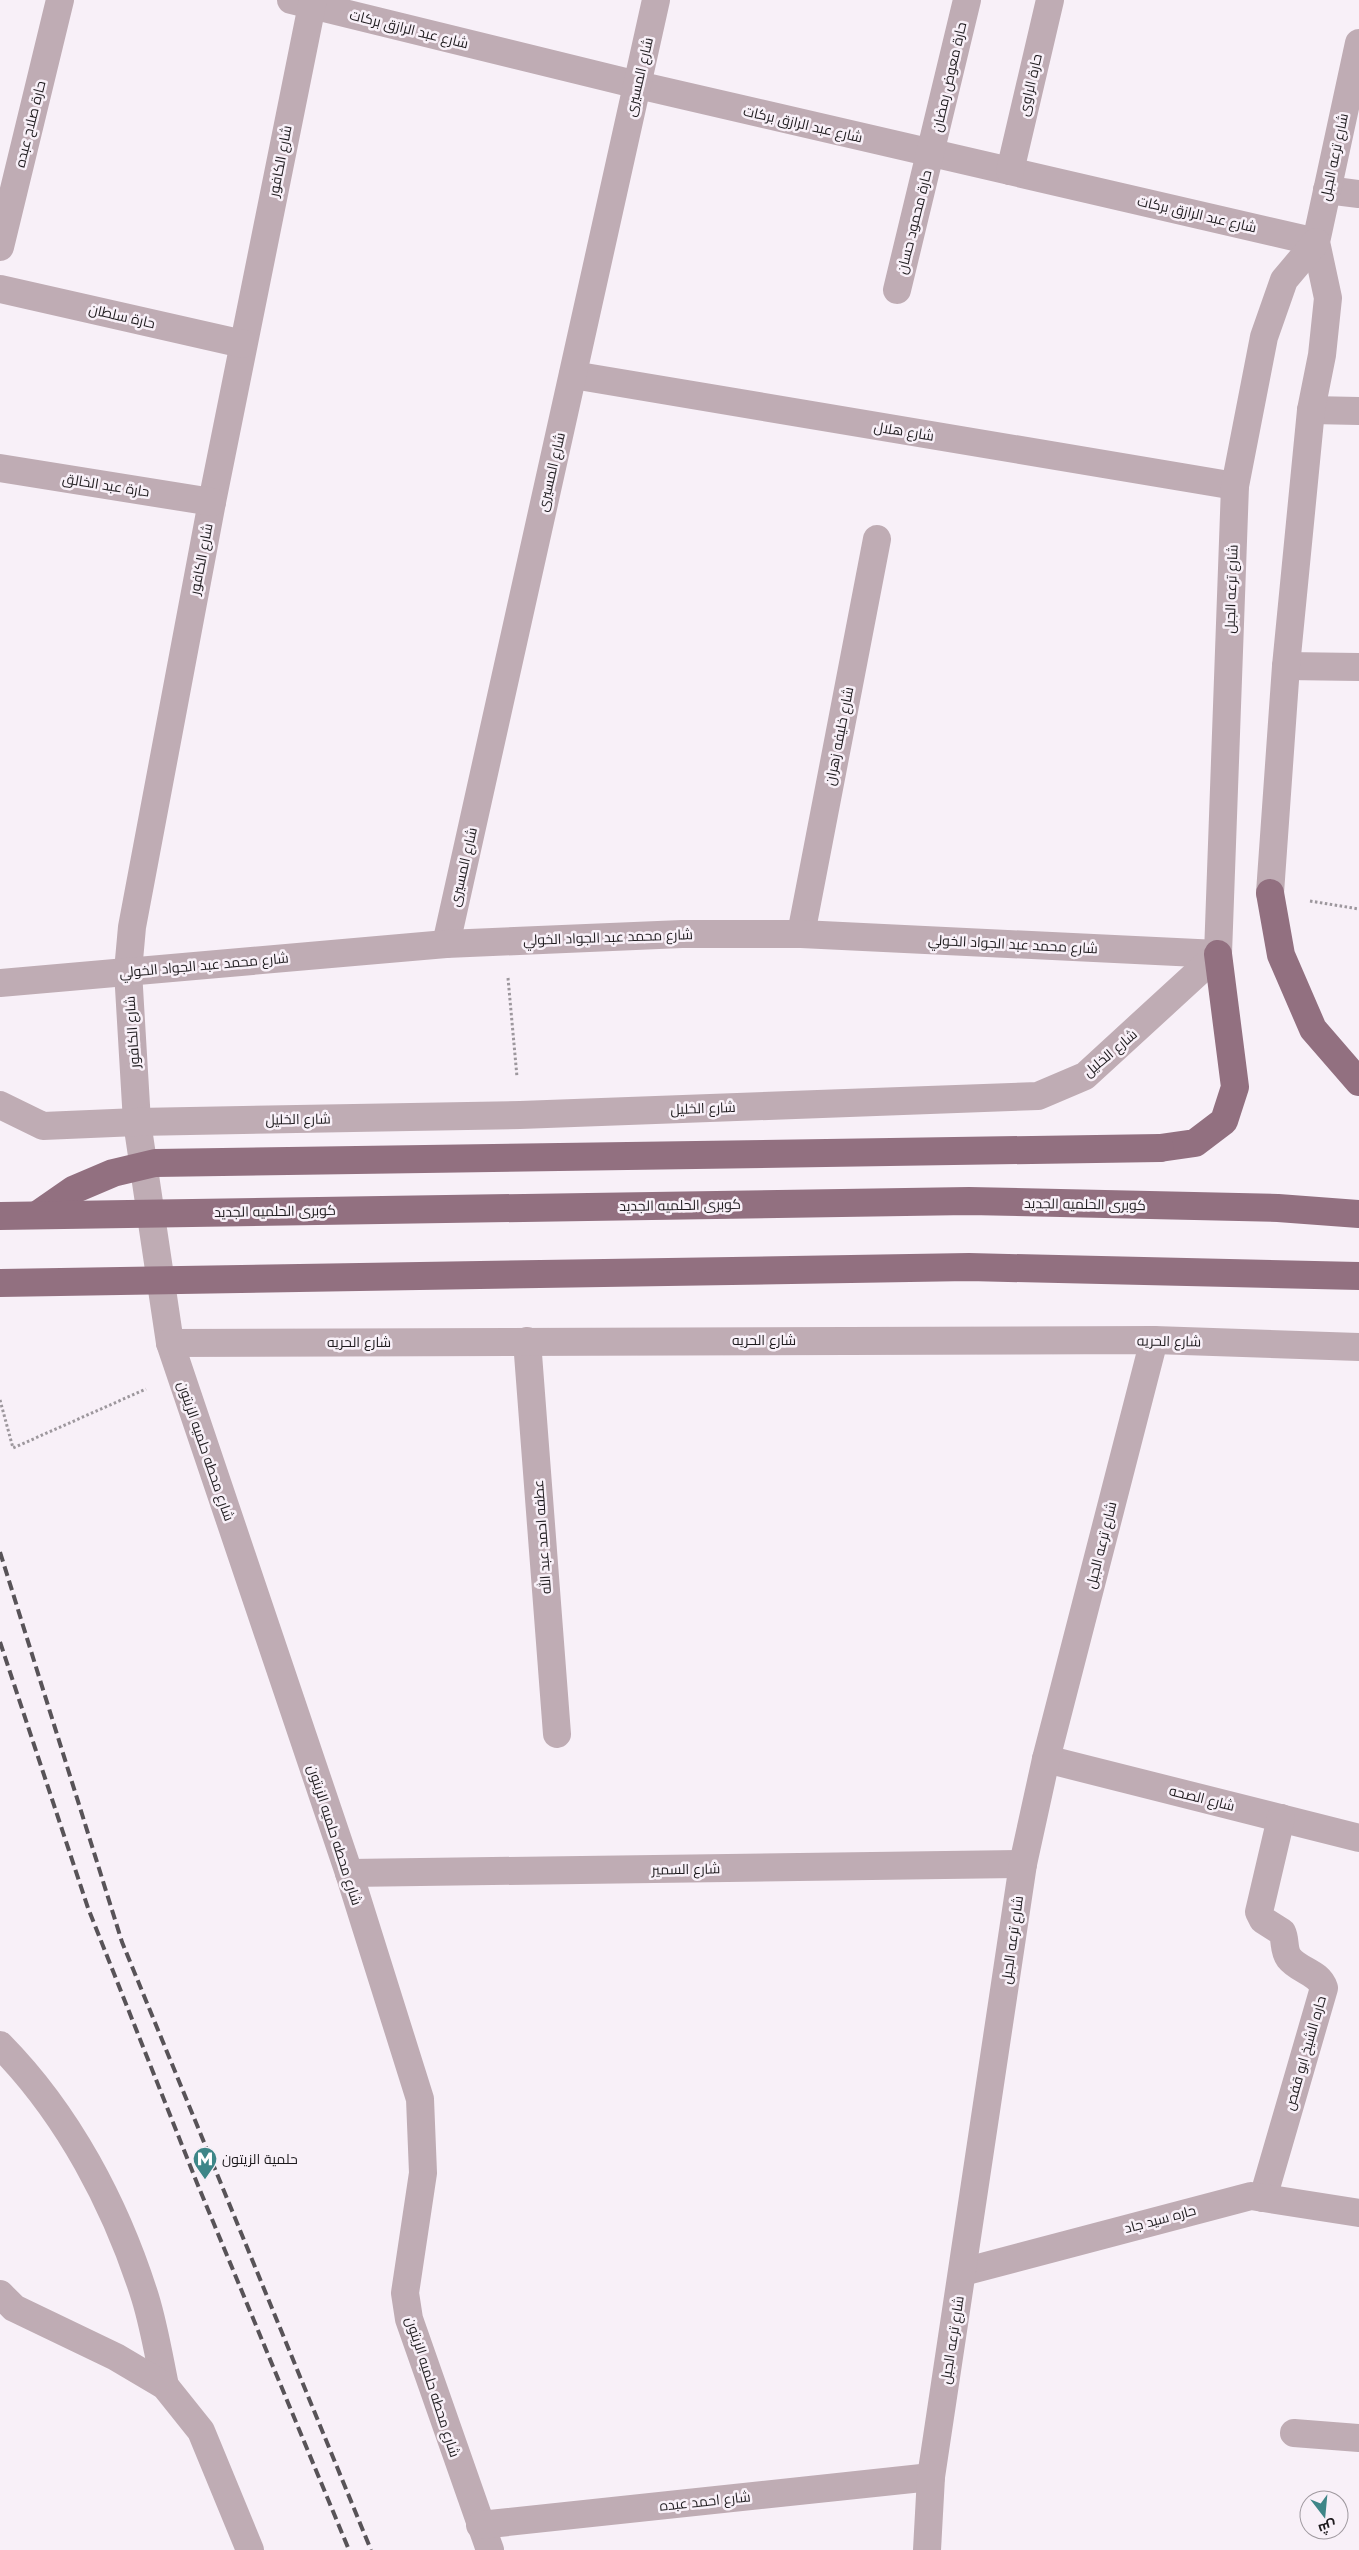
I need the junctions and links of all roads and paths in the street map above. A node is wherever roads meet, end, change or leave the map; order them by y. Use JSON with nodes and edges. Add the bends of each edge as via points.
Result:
{"nodes":[{"id":1,"x":60,"y":0,"type":"edge"},
{"id":2,"x":656,"y":0,"type":"edge"},
{"id":3,"x":967,"y":0,"type":"edge"},
{"id":4,"x":1050,"y":0,"type":"edge"},
{"id":5,"x":305,"y":2,"type":"edge"},
{"id":6,"x":1359,"y":43,"type":"edge"},
{"id":7,"x":1354,"y":80,"type":"edge"},
{"id":8,"x":638,"y":85,"type":"junction"},
{"id":9,"x":931,"y":154,"type":"junction"},
{"id":10,"x":1010,"y":171,"type":"junction"},
{"id":11,"x":1327,"y":190,"type":"junction"},
{"id":12,"x":1359,"y":194,"type":"edge"},
{"id":13,"x":1316,"y":242,"type":"junction"},
{"id":14,"x":0,"y":247,"type":"edge"},
{"id":15,"x":0,"y":289,"type":"edge"},
{"id":16,"x":897,"y":290,"type":"dead end"},
{"id":17,"x":243,"y":344,"type":"junction"},
{"id":18,"x":573,"y":375,"type":"junction"},
{"id":19,"x":1311,"y":410,"type":"junction"},
{"id":20,"x":1359,"y":410,"type":"edge"},
{"id":21,"x":0,"y":468,"type":"edge"},
{"id":22,"x":1235,"y":486,"type":"junction"},
{"id":23,"x":212,"y":502,"type":"junction"},
{"id":24,"x":877,"y":539,"type":"dead end"},
{"id":25,"x":1286,"y":666,"type":"junction"},
{"id":26,"x":1359,"y":667,"type":"edge"},
{"id":27,"x":1270,"y":893,"type":"junction"},
{"id":28,"x":1359,"y":909,"type":"edge"},
{"id":29,"x":801,"y":934,"type":"junction"},
{"id":30,"x":505,"y":942,"type":"junction"},
{"id":31,"x":446,"y":944,"type":"junction"},
{"id":32,"x":1218,"y":954,"type":"junction"},
{"id":33,"x":128,"y":971,"type":"junction"},
{"id":34,"x":0,"y":983,"type":"edge"},
{"id":35,"x":1359,"y":1082,"type":"edge"},
{"id":36,"x":0,"y":1105,"type":"edge"},
{"id":37,"x":520,"y":1115,"type":"junction"},
{"id":38,"x":137,"y":1122,"type":"junction"},
{"id":39,"x":37,"y":1214,"type":"junction"},
{"id":40,"x":1359,"y":1214,"type":"edge"},
{"id":41,"x":0,"y":1216,"type":"edge"},
{"id":42,"x":1359,"y":1276,"type":"edge"},
{"id":43,"x":0,"y":1283,"type":"edge"},
{"id":44,"x":1154,"y":1340,"type":"junction"},
{"id":45,"x":527,"y":1341,"type":"junction"},
{"id":46,"x":170,"y":1343,"type":"junction"},
{"id":47,"x":1359,"y":1347,"type":"edge"},
{"id":48,"x":180,"y":1374,"type":"junction"},
{"id":49,"x":0,"y":1400,"type":"edge"},
{"id":50,"x":557,"y":1734,"type":"dead end"},
{"id":51,"x":1046,"y":1759,"type":"junction"},
{"id":52,"x":1281,"y":1818,"type":"junction"},
{"id":53,"x":1359,"y":1838,"type":"edge"},
{"id":54,"x":1023,"y":1864,"type":"junction"},
{"id":55,"x":349,"y":1873,"type":"junction"},
{"id":56,"x":0,"y":2045,"type":"edge"},
{"id":57,"x":1262,"y":2198,"type":"junction"},
{"id":58,"x":1359,"y":2213,"type":"edge"},
{"id":59,"x":963,"y":2272,"type":"junction"},
{"id":60,"x":0,"y":2294,"type":"edge"},
{"id":61,"x":165,"y":2386,"type":"junction"},
{"id":62,"x":1294,"y":2433,"type":"dead end"},
{"id":63,"x":1359,"y":2438,"type":"edge"},
{"id":64,"x":931,"y":2477,"type":"junction"},
{"id":65,"x":480,"y":2525,"type":"junction"},
{"id":66,"x":250,"y":2550,"type":"edge"},
{"id":67,"x":490,"y":2550,"type":"edge"},
{"id":68,"x":927,"y":2550,"type":"edge"}],
"edges":[{"from":1,"to":14,"type":"street","name":"حارة صلاح عبده"},
{"from":2,"to":8,"type":"street","name":"شارع المسيرى"},
{"from":3,"to":9,"type":"street","name":"حارة معوض رمضان"},
{"from":4,"to":10,"type":"street","name":"حارة الراوى"},
{"from":5,"to":8,"type":"street","name":"شارع عبد الرازق بركات"},
{"from":5,"to":17,"type":"street","name":"شارع الكافور"},
{"from":6,"to":7,"type":"street","name":"شارع ترعه الجبل"},
{"from":7,"to":11,"type":"street","name":"شارع ترعه الجبل"},
{"from":8,"to":9,"type":"street","name":"شارع عبد الرازق بركات"},
{"from":8,"to":18,"type":"street","name":"شارع المسيرى"},
{"from":9,"to":10,"type":"street","name":"شارع عبد الرازق بركات"},
{"from":9,"to":16,"type":"street","name":"حارة محمود حسان"},
{"from":10,"to":13,"type":"street","name":"شارع عبد الرازق بركات"},
{"from":11,"to":12,"type":"street"},
{"from":11,"to":13,"type":"street","name":"شارع ترعه الجبل"},
{"from":13,"to":19,"type":"street","name":"شارع ترعه الجبل","via":[[1328,298],[1322,355]]},
{"from":13,"to":22,"type":"street","name":"شارع ترعه الجبل","via":[[1284,280],[1264,337]]},
{"from":15,"to":17,"type":"street","name":"حارة سلطان"},
{"from":17,"to":23,"type":"street","name":"شارع الكافور"},
{"from":18,"to":22,"type":"street","name":"شارع هلال"},
{"from":18,"to":31,"type":"street","name":"شارع المسيرى"},
{"from":19,"to":20,"type":"street"},
{"from":19,"to":25,"type":"street","name":"شارع ترعه الجبل"},
{"from":21,"to":23,"type":"street","name":"حارة عبد الخالق"},
{"from":22,"to":32,"type":"street","name":"شارع ترعه الجبل"},
{"from":23,"to":33,"type":"street","name":"شارع الكافور","via":[[140,882]]},
{"from":24,"to":29,"type":"street","name":"شارع خليفه زهران"},
{"from":25,"to":26,"type":"street"},
{"from":25,"to":27,"type":"street","name":"شارع ترعه الجبل"},
{"from":27,"to":28,"type":"path"},
{"from":27,"to":35,"type":"main road","via":[[1281,954],[1313,1029]]},
{"from":29,"to":30,"type":"street","name":"شارع محمد عبد الجواد الخولي","via":[[682,934]]},
{"from":29,"to":32,"type":"street","name":"شارع محمد عبد الجواد الخولي"},
{"from":30,"to":31,"type":"street","name":"شارع محمد عبد الجواد الخولي"},
{"from":30,"to":37,"type":"path"},
{"from":31,"to":33,"type":"street","name":"شارع محمد عبد الجواد الخولي"},
{"from":32,"to":37,"type":"street","name":"شارع الخليل","via":[[1085,1076],[1038,1096]]},
{"from":32,"to":39,"type":"main road","bridge":true,"via":[[1235,1087],[1224,1121],[1195,1143],[1160,1148],[155,1163],[113,1173],[73,1190]]},
{"from":33,"to":34,"type":"street","name":"شارع محمد عبد الجواد الخولي"},
{"from":33,"to":38,"type":"street","name":"شارع الكافور"},
{"from":36,"to":38,"type":"street","name":"شارع الخليل","via":[[43,1126]]},
{"from":37,"to":38,"type":"street","name":"شارع الخليل"},
{"from":38,"to":46,"type":"street","name":"شارع محطه حلميه الزيتون"},
{"from":39,"to":40,"type":"main road","name":"كوبرى الحلميه الجديد","bridge":true,"via":[[968,1201],[1278,1208]]},
{"from":39,"to":41,"type":"main road","name":"كوبرى الحلميه الجديد","bridge":true},
{"from":42,"to":43,"type":"main road","bridge":true,"via":[[969,1267]]},
{"from":44,"to":45,"type":"street","name":"شارع الحريه"},
{"from":44,"to":47,"type":"street","name":"شارع الحريه"},
{"from":44,"to":51,"type":"street","name":"شارع ترعه الجبل"},
{"from":45,"to":46,"type":"street","name":"شارع الحريه"},
{"from":45,"to":50,"type":"street","name":"عطفه احمد عبد الله"},
{"from":46,"to":48,"type":"street","name":"شارع محطه حلميه الزيتون"},
{"from":48,"to":49,"type":"path","via":[[13,1448]]},
{"from":48,"to":55,"type":"street","name":"شارع محطه حلميه الزيتون"},
{"from":51,"to":52,"type":"street","name":"شارع الصحه"},
{"from":51,"to":54,"type":"street","name":"شارع ترعه الجبل"},
{"from":52,"to":53,"type":"street","name":"شارع الصحه"},
{"from":52,"to":57,"type":"street","name":"حاره الشيخ ابو قفص","via":[[1259,1912],[1263,1920],[1282,1932],[1288,1956],[1299,1967],[1320,1979],[1324,1988]]},
{"from":54,"to":55,"type":"street","name":"شارع السمير"},
{"from":54,"to":59,"type":"street","name":"شارع ترعه الجبل"},
{"from":55,"to":65,"type":"street","name":"شارع محطه حلميه الزيتون","via":[[420,2099],[423,2173],[405,2293],[409,2319]]},
{"from":56,"to":61,"type":"street","via":[[17,2062],[71,2135],[114,2214],[146,2298]]},
{"from":57,"to":58,"type":"street","name":"حاره سيد جاد"},
{"from":57,"to":59,"type":"street","name":"حاره سيد جاد","via":[[1251,2196],[1232,2200]]},
{"from":59,"to":64,"type":"street","name":"شارع ترعه الجبل"},
{"from":60,"to":61,"type":"street","via":[[14,2308],[116,2357]]},
{"from":61,"to":66,"type":"street","via":[[201,2431]]},
{"from":62,"to":63,"type":"street"},
{"from":64,"to":65,"type":"street","name":"شارع احمد عبده"},
{"from":64,"to":68,"type":"street","name":"شارع ترعه الجبل"},
{"from":65,"to":67,"type":"street","name":"شارع محطه حلميه الزيتون"}]}
